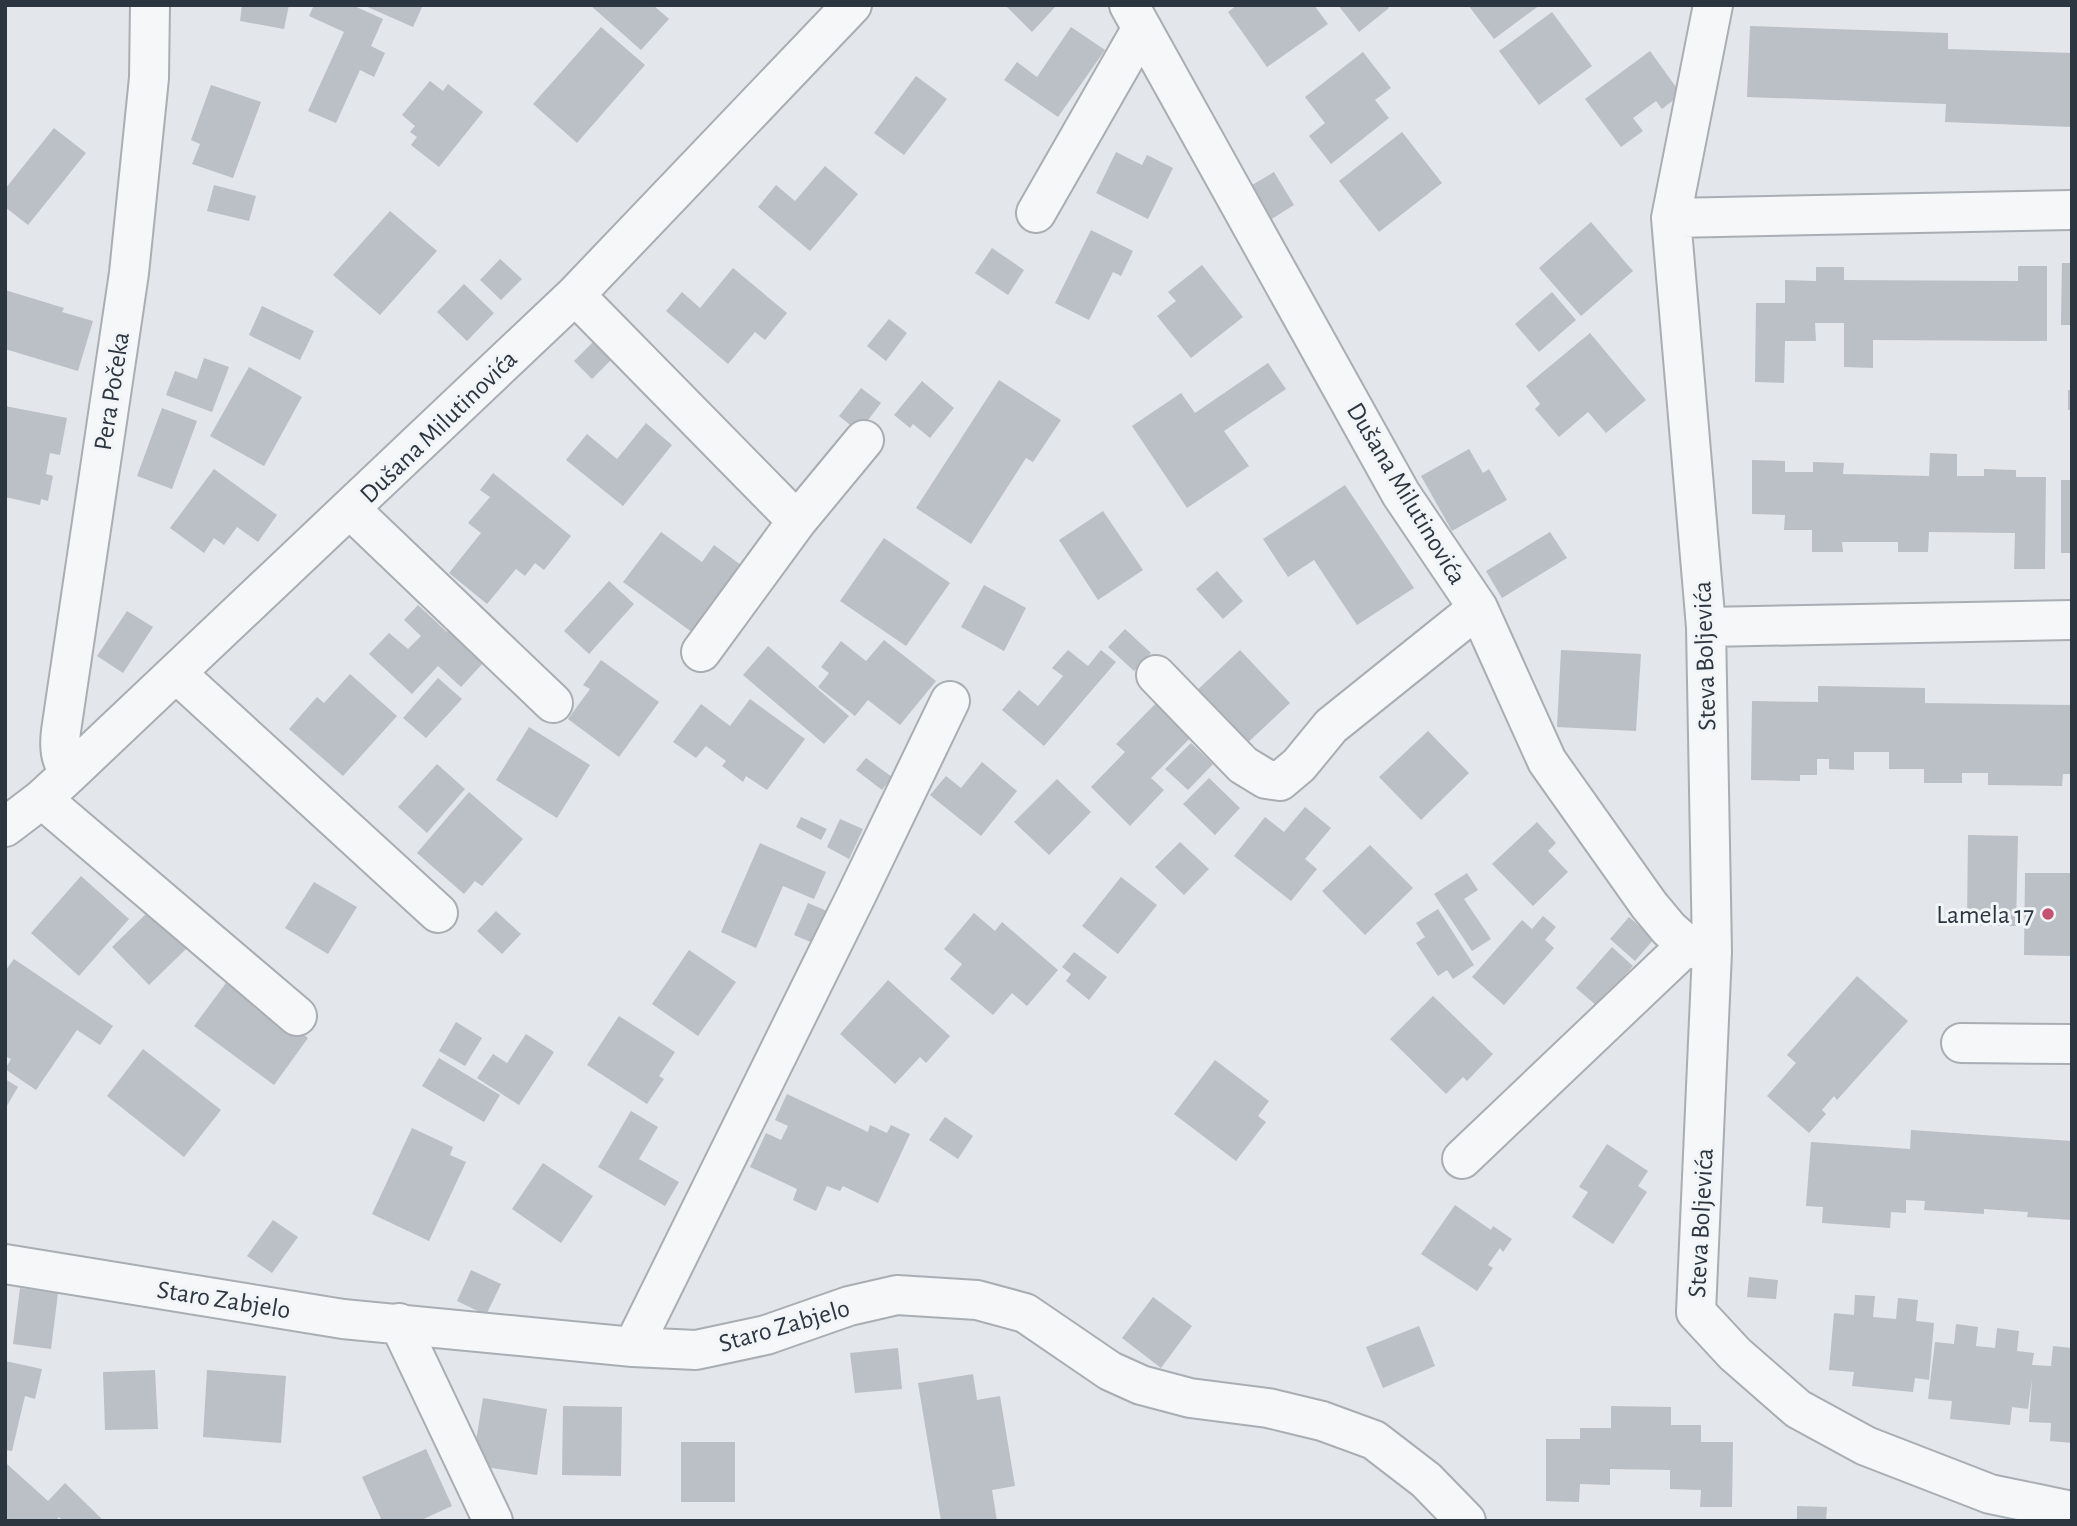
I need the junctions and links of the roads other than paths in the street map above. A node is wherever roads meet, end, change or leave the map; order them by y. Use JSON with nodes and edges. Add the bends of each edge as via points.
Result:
{"nodes":[{"id":1,"x":150,"y":5,"type":"edge"},
{"id":2,"x":852,"y":5,"type":"edge"},
{"id":3,"x":1713,"y":5,"type":"edge"},
{"id":4,"x":1136,"y":17,"type":"edge"},
{"id":5,"x":2072,"y":210,"type":"edge"},
{"id":6,"x":1036,"y":213,"type":"dead end"},
{"id":7,"x":1671,"y":218,"type":"junction"},
{"id":8,"x":575,"y":295,"type":"junction"},
{"id":9,"x":864,"y":439,"type":"dead end"},
{"id":10,"x":350,"y":509,"type":"junction"},
{"id":11,"x":797,"y":522,"type":"junction"},
{"id":12,"x":1478,"y":608,"type":"junction"},
{"id":13,"x":2072,"y":620,"type":"edge"},
{"id":14,"x":1706,"y":627,"type":"junction"},
{"id":15,"x":702,"y":652,"type":"dead end"},
{"id":16,"x":176,"y":673,"type":"junction"},
{"id":17,"x":1156,"y":675,"type":"dead end"},
{"id":18,"x":950,"y":701,"type":"dead end"},
{"id":19,"x":553,"y":703,"type":"dead end"},
{"id":20,"x":69,"y":773,"type":"junction"},
{"id":21,"x":41,"y":799,"type":"junction"},
{"id":22,"x":5,"y":827,"type":"edge"},
{"id":23,"x":438,"y":913,"type":"dead end"},
{"id":24,"x":1699,"y":949,"type":"junction"},
{"id":25,"x":297,"y":1016,"type":"dead end"},
{"id":26,"x":1961,"y":1043,"type":"dead end"},
{"id":27,"x":2072,"y":1044,"type":"edge"},
{"id":28,"x":1462,"y":1159,"type":"dead end"},
{"id":29,"x":5,"y":1264,"type":"edge"},
{"id":30,"x":399,"y":1323,"type":"junction"},
{"id":31,"x":633,"y":1348,"type":"junction"},
{"id":32,"x":2072,"y":1511,"type":"edge"},
{"id":33,"x":493,"y":1521,"type":"edge"},
{"id":34,"x":1466,"y":1521,"type":"edge"}],
"edges":[{"from":1,"to":20,"type":"street","name":"Pera Počeka","via":[[149,78],[129,273],[59,746]]},
{"from":2,"to":8,"type":"street","name":"Dušana Milutinovića"},
{"from":3,"to":7,"type":"street","name":"Steva Boljevića"},
{"from":4,"to":6,"type":"street"},
{"from":4,"to":12,"type":"street","name":"Dušana Milutinovića","via":[[1401,494]]},
{"from":5,"to":7,"type":"street"},
{"from":7,"to":14,"type":"street","name":"Steva Boljevića"},
{"from":8,"to":10,"type":"street","name":"Dušana Milutinovića"},
{"from":8,"to":11,"type":"street"},
{"from":9,"to":11,"type":"street"},
{"from":10,"to":16,"type":"street","name":"Dušana Milutinovića"},
{"from":10,"to":19,"type":"street"},
{"from":11,"to":15,"type":"street"},
{"from":12,"to":17,"type":"street","via":[[1331,726],[1280,782],[1243,765]]},
{"from":12,"to":24,"type":"street","name":"Dušana Milutinovića","via":[[1547,761],[1649,905],[1676,937]]},
{"from":13,"to":14,"type":"street"},
{"from":14,"to":24,"type":"street","name":"Steva Boljevića"},
{"from":16,"to":20,"type":"street","name":"Dušana Milutinovića"},
{"from":16,"to":23,"type":"street"},
{"from":18,"to":31,"type":"street"},
{"from":20,"to":21,"type":"street","name":"Dušana Milutinovića"},
{"from":21,"to":22,"type":"street","name":"Dušana Milutinovića"},
{"from":21,"to":25,"type":"street"},
{"from":24,"to":28,"type":"street"},
{"from":24,"to":32,"type":"street","name":"Steva Boljevića","via":[[1696,1312],[1735,1354],[1798,1409],[1866,1446],[1990,1494]]},
{"from":26,"to":27,"type":"street"},
{"from":29,"to":30,"type":"street","name":"Staro Zabjelo","via":[[343,1319]]},
{"from":30,"to":31,"type":"street","name":"Staro Zabjelo"},
{"from":30,"to":33,"type":"street"},
{"from":31,"to":34,"type":"street","name":"Staro Zabjelo","via":[[696,1350],[766,1335],[849,1306],[897,1296],[977,1300],[1025,1313],[1110,1371],[1141,1385],[1190,1398],[1268,1408],[1374,1440],[1426,1480]]}]}
